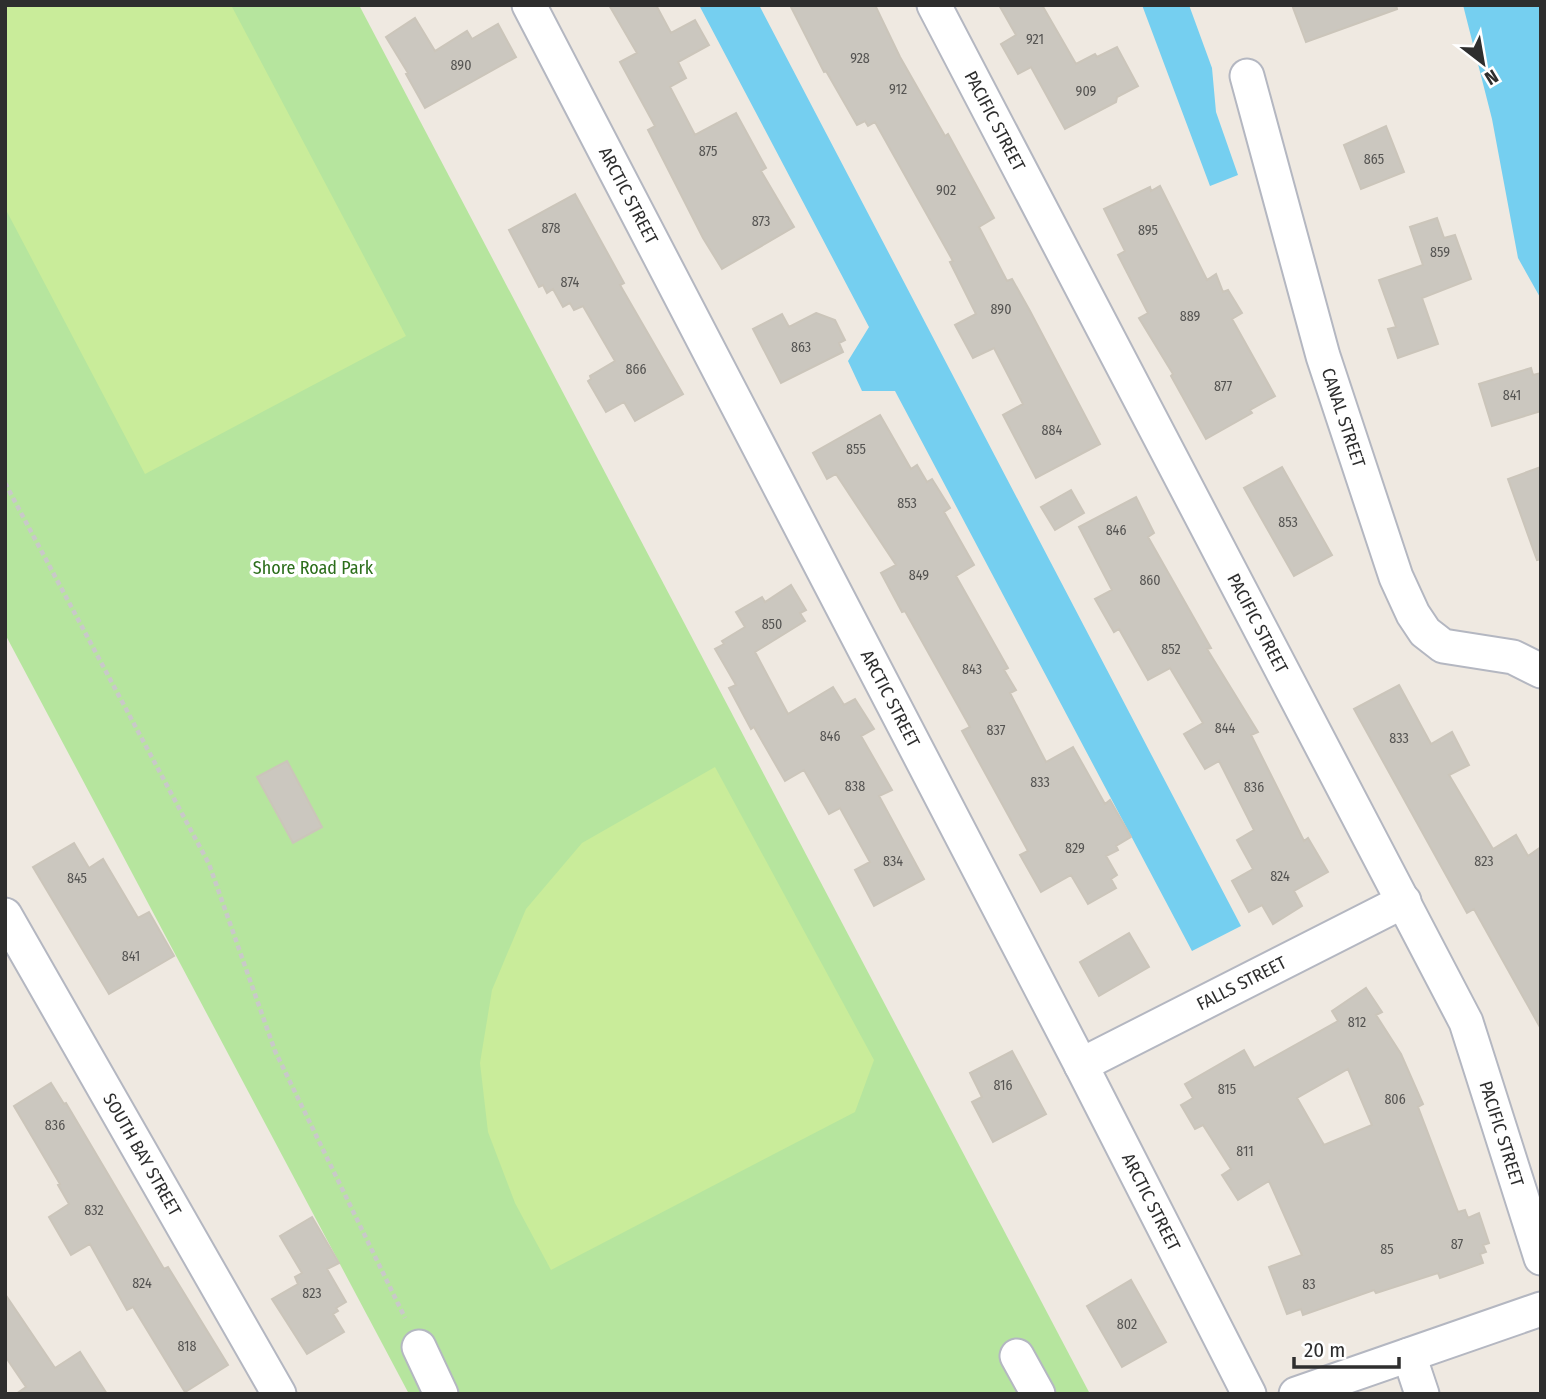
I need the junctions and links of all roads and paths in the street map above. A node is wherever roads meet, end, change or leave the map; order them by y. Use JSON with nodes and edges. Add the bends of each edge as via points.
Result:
{"nodes":[{"id":1,"x":529,"y":5,"type":"edge"},
{"id":2,"x":934,"y":5,"type":"edge"},
{"id":3,"x":1247,"y":76,"type":"dead end"},
{"id":4,"x":5,"y":483,"type":"edge"},
{"id":5,"x":1541,"y":671,"type":"edge"},
{"id":6,"x":1404,"y":901,"type":"junction"},
{"id":7,"x":5,"y":915,"type":"edge"},
{"id":8,"x":1081,"y":1065,"type":"junction"},
{"id":9,"x":1541,"y":1258,"type":"edge"},
{"id":10,"x":1541,"y":1309,"type":"edge"},
{"id":11,"x":419,"y":1348,"type":"joint"},
{"id":12,"x":1409,"y":1355,"type":"junction"},
{"id":13,"x":1017,"y":1356,"type":"dead end"},
{"id":14,"x":279,"y":1394,"type":"edge"},
{"id":15,"x":441,"y":1394,"type":"edge"},
{"id":16,"x":1038,"y":1394,"type":"edge"},
{"id":17,"x":1249,"y":1394,"type":"edge"},
{"id":18,"x":1296,"y":1394,"type":"edge"},
{"id":19,"x":1422,"y":1394,"type":"edge"}],
"edges":[{"from":1,"to":8,"type":"street","name":"ARCTIC STREET"},
{"from":2,"to":6,"type":"street","name":"PACIFIC STREET"},
{"from":3,"to":5,"type":"street","name":"CANAL STREET","via":[[1323,356],[1396,577],[1413,614],[1425,632],[1443,646],[1513,657]]},
{"from":4,"to":11,"type":"path","via":[[209,864],[275,1051]]},
{"from":6,"to":8,"type":"street","name":"FALLS STREET"},
{"from":6,"to":9,"type":"street","name":"PACIFIC STREET","via":[[1466,1022]]},
{"from":7,"to":14,"type":"street","name":"SOUTH BAY STREET"},
{"from":8,"to":17,"type":"street","name":"ARCTIC STREET"},
{"from":10,"to":12,"type":"street"},
{"from":11,"to":15,"type":"street"},
{"from":12,"to":18,"type":"street"},
{"from":12,"to":19,"type":"street"},
{"from":13,"to":16,"type":"street"}]}
